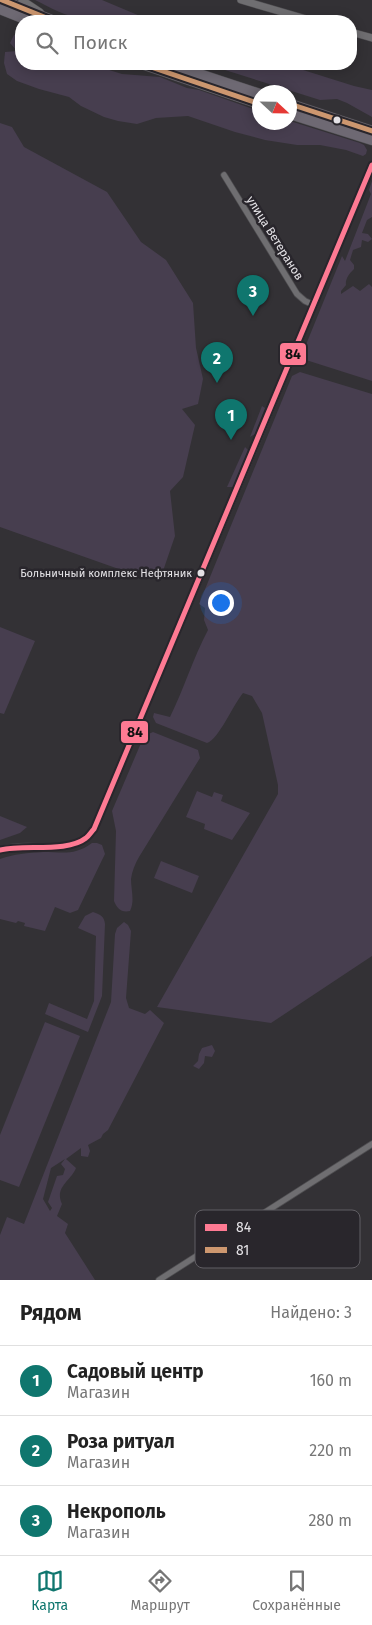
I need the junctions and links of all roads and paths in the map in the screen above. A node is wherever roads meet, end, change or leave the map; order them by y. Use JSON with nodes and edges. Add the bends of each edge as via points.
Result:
{"nodes":[{"id":1,"x":2,"y":0,"type":"edge"},
{"id":2,"x":22,"y":0,"type":"edge"},
{"id":3,"x":241,"y":0,"type":"edge"},
{"id":4,"x":0,"y":9,"type":"edge"},
{"id":5,"x":15,"y":15,"type":"edge"},
{"id":6,"x":40,"y":15,"type":"edge"},
{"id":7,"x":46,"y":15,"type":"edge"},
{"id":8,"x":292,"y":15,"type":"edge"},
{"id":9,"x":357,"y":34,"type":"edge"},
{"id":10,"x":372,"y":38,"type":"edge"},
{"id":11,"x":160,"y":70,"type":"edge"},
{"id":12,"x":187,"y":70,"type":"edge"},
{"id":13,"x":252,"y":91,"type":"edge"},
{"id":14,"x":252,"y":101,"type":"edge"},
{"id":15,"x":297,"y":106,"type":"edge"},
{"id":16,"x":297,"y":116,"type":"edge"},
{"id":17,"x":372,"y":132,"type":"edge"},
{"id":18,"x":372,"y":140,"type":"edge"},
{"id":19,"x":372,"y":164,"type":"edge"},
{"id":20,"x":224,"y":175,"type":"dead end"},
{"id":21,"x":314,"y":306,"type":"junction"},
{"id":22,"x":0,"y":850,"type":"edge"},
{"id":23,"x":372,"y":1144,"type":"edge"},
{"id":24,"x":269,"y":1210,"type":"edge"},
{"id":25,"x":195,"y":1257,"type":"edge"},
{"id":26,"x":159,"y":1280,"type":"edge"}],
"edges":[{"from":1,"to":6,"type":"highway"},
{"from":2,"to":7,"type":"street"},
{"from":3,"to":8,"type":"street"},
{"from":4,"to":5,"type":"highway"},
{"from":9,"to":10,"type":"street"},
{"from":11,"to":14,"type":"highway"},
{"from":12,"to":13,"type":"highway"},
{"from":15,"to":17,"type":"highway"},
{"from":16,"to":18,"type":"highway"},
{"from":19,"to":21,"type":"street"},
{"from":20,"to":21,"type":"street","name":"улица Ветеранов","via":[[297,294]]},
{"from":21,"to":22,"type":"street","via":[[94,830],[79,842],[66,846],[20,845]]},
{"from":23,"to":24,"type":"street"},
{"from":25,"to":26,"type":"street"}]}
